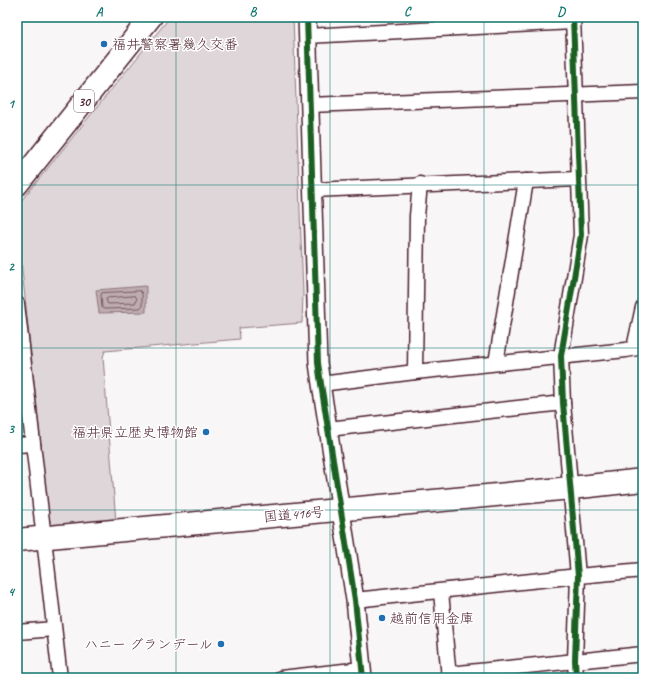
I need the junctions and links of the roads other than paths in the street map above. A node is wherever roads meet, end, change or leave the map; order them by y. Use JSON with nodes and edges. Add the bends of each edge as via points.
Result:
{"nodes":[{"id":1,"x":151,"y":17,"type":"edge"},
{"id":2,"x":307,"y":17,"type":"edge"},
{"id":3,"x":573,"y":20,"type":"edge"},
{"id":4,"x":307,"y":36,"type":"junction"},
{"id":5,"x":643,"y":92,"type":"edge"},
{"id":6,"x":576,"y":95,"type":"junction"},
{"id":7,"x":309,"y":105,"type":"junction"},
{"id":8,"x":578,"y":179,"type":"junction"},
{"id":9,"x":526,"y":181,"type":"junction"},
{"id":10,"x":420,"y":184,"type":"junction"},
{"id":11,"x":17,"y":185,"type":"edge"},
{"id":12,"x":312,"y":190,"type":"junction"},
{"id":13,"x":17,"y":304,"type":"edge"},
{"id":14,"x":643,"y":307,"type":"edge"},
{"id":15,"x":18,"y":326,"type":"edge"},
{"id":16,"x":638,"y":348,"type":"edge"},
{"id":17,"x":561,"y":356,"type":"junction"},
{"id":18,"x":496,"y":363,"type":"junction"},
{"id":19,"x":415,"y":372,"type":"junction"},
{"id":20,"x":321,"y":384,"type":"junction"},
{"id":21,"x":563,"y":403,"type":"junction"},
{"id":22,"x":328,"y":429,"type":"junction"},
{"id":23,"x":32,"y":444,"type":"junction"},
{"id":24,"x":17,"y":445,"type":"edge"},
{"id":25,"x":643,"y":480,"type":"edge"},
{"id":26,"x":571,"y":488,"type":"junction"},
{"id":27,"x":341,"y":510,"type":"junction"},
{"id":28,"x":43,"y":537,"type":"junction"},
{"id":29,"x":17,"y":540,"type":"edge"},
{"id":30,"x":643,"y":570,"type":"edge"},
{"id":31,"x":578,"y":576,"type":"junction"},
{"id":32,"x":441,"y":592,"type":"junction"},
{"id":33,"x":355,"y":600,"type":"junction"},
{"id":34,"x":54,"y":629,"type":"junction"},
{"id":35,"x":17,"y":632,"type":"edge"},
{"id":36,"x":643,"y":654,"type":"edge"},
{"id":37,"x":575,"y":660,"type":"junction"},
{"id":38,"x":503,"y":673,"type":"edge"},
{"id":39,"x":363,"y":674,"type":"edge"},
{"id":40,"x":449,"y":676,"type":"edge"},
{"id":41,"x":60,"y":678,"type":"edge"},
{"id":42,"x":281,"y":678,"type":"edge"},
{"id":43,"x":576,"y":678,"type":"edge"}],
"edges":[{"from":1,"to":11,"type":"main road","number":"30"},
{"from":2,"to":4,"type":"street"},
{"from":3,"to":4,"type":"street"},
{"from":3,"to":6,"type":"street"},
{"from":4,"to":7,"type":"street"},
{"from":5,"to":6,"type":"street"},
{"from":6,"to":7,"type":"street"},
{"from":6,"to":8,"type":"street"},
{"from":7,"to":12,"type":"street"},
{"from":8,"to":9,"type":"street"},
{"from":8,"to":17,"type":"street","via":[[581,235]]},
{"from":9,"to":10,"type":"street"},
{"from":9,"to":18,"type":"street"},
{"from":10,"to":12,"type":"street"},
{"from":10,"to":19,"type":"street","via":[[417,216]]},
{"from":12,"to":20,"type":"street","via":[[316,329]]},
{"from":13,"to":15,"type":"street"},
{"from":14,"to":16,"type":"street"},
{"from":15,"to":23,"type":"street"},
{"from":16,"to":17,"type":"street"},
{"from":17,"to":18,"type":"street"},
{"from":17,"to":21,"type":"street"},
{"from":18,"to":19,"type":"street"},
{"from":19,"to":20,"type":"street"},
{"from":20,"to":22,"type":"street"},
{"from":21,"to":22,"type":"street"},
{"from":21,"to":26,"type":"street"},
{"from":22,"to":27,"type":"street"},
{"from":23,"to":24,"type":"street"},
{"from":23,"to":28,"type":"street"},
{"from":25,"to":26,"type":"highway","name":"国道416号"},
{"from":26,"to":27,"type":"highway","name":"国道416号"},
{"from":26,"to":31,"type":"street"},
{"from":27,"to":28,"type":"highway","name":"国道416号"},
{"from":27,"to":33,"type":"street"},
{"from":28,"to":29,"type":"highway","name":"国道416号"},
{"from":28,"to":34,"type":"street"},
{"from":30,"to":31,"type":"street"},
{"from":31,"to":32,"type":"street"},
{"from":31,"to":37,"type":"street"},
{"from":32,"to":33,"type":"street"},
{"from":32,"to":40,"type":"street"},
{"from":33,"to":39,"type":"street"},
{"from":34,"to":35,"type":"street"},
{"from":34,"to":41,"type":"street"},
{"from":36,"to":37,"type":"street"},
{"from":37,"to":38,"type":"street"},
{"from":37,"to":43,"type":"street"},
{"from":38,"to":40,"type":"street"},
{"from":39,"to":42,"type":"street"}]}
